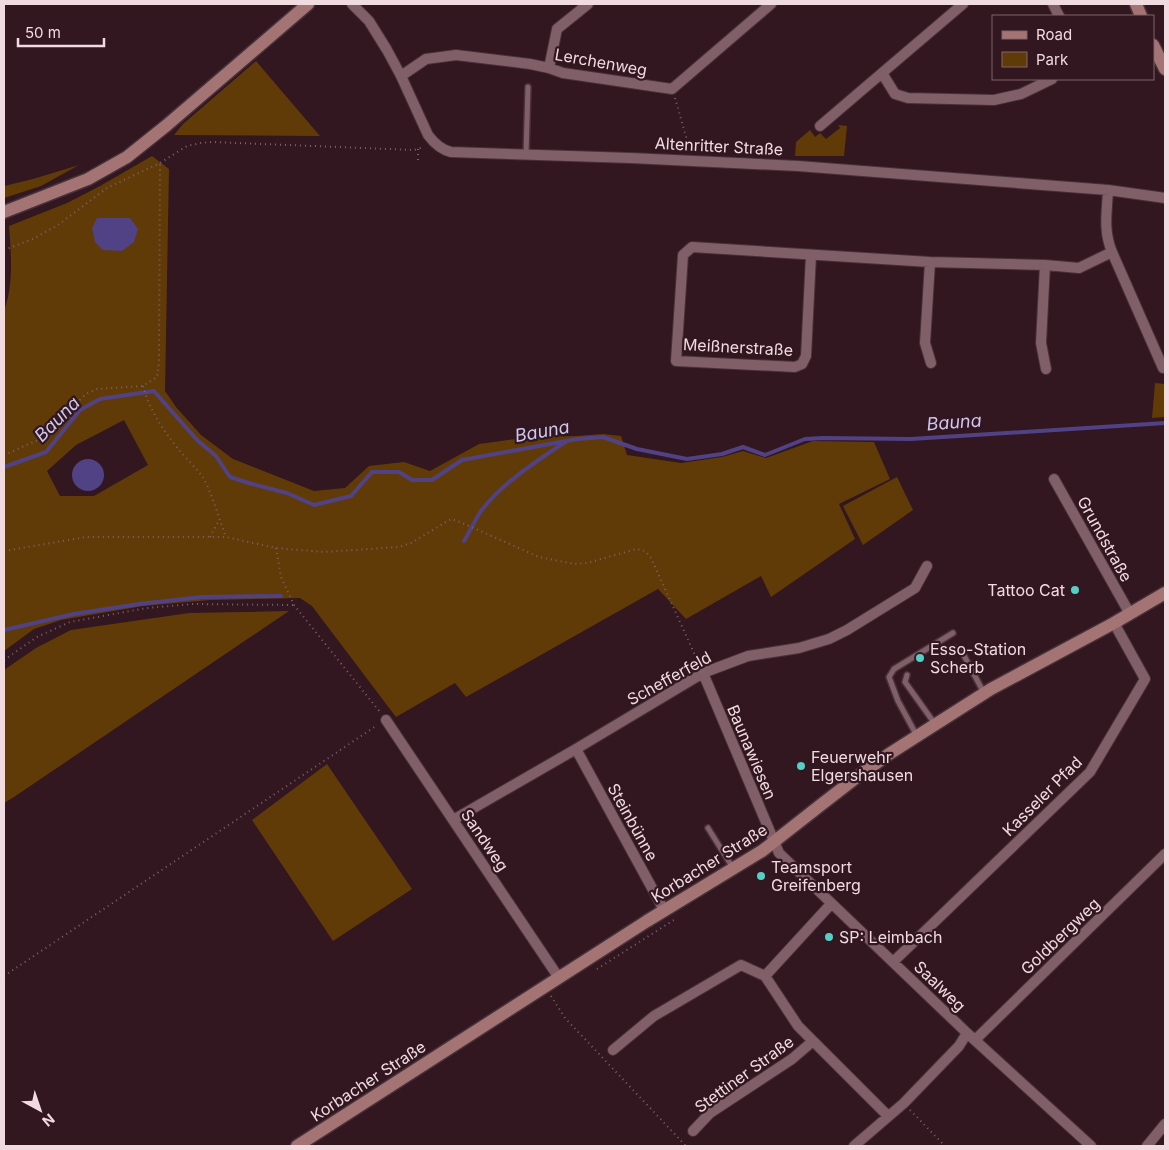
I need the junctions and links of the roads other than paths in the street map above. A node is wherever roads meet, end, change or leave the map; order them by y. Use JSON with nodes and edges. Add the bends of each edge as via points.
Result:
{"nodes":[{"id":1,"x":308,"y":4,"type":"edge"},
{"id":2,"x":352,"y":4,"type":"edge"},
{"id":3,"x":588,"y":4,"type":"edge"},
{"id":4,"x":771,"y":4,"type":"edge"},
{"id":5,"x":962,"y":4,"type":"edge"},
{"id":6,"x":1154,"y":47,"type":"edge"},
{"id":7,"x":549,"y":68,"type":"junction"},
{"id":8,"x":1165,"y":69,"type":"edge"},
{"id":9,"x":882,"y":73,"type":"junction"},
{"id":10,"x":401,"y":76,"type":"junction"},
{"id":11,"x":1050,"y":80,"type":"edge"},
{"id":12,"x":528,"y":87,"type":"dead end"},
{"id":13,"x":820,"y":126,"type":"dead end"},
{"id":14,"x":526,"y":154,"type":"junction"},
{"id":15,"x":1108,"y":190,"type":"junction"},
{"id":16,"x":1165,"y":198,"type":"edge"},
{"id":17,"x":4,"y":212,"type":"edge"},
{"id":18,"x":1112,"y":252,"type":"junction"},
{"id":19,"x":810,"y":255,"type":"junction"},
{"id":20,"x":930,"y":262,"type":"junction"},
{"id":21,"x":1046,"y":265,"type":"junction"},
{"id":22,"x":931,"y":364,"type":"dead end"},
{"id":23,"x":1046,"y":368,"type":"dead end"},
{"id":24,"x":1163,"y":368,"type":"dead end"},
{"id":25,"x":1054,"y":479,"type":"dead end"},
{"id":26,"x":927,"y":566,"type":"dead end"},
{"id":27,"x":1165,"y":593,"type":"edge"},
{"id":28,"x":1130,"y":614,"type":"junction"},
{"id":29,"x":1114,"y":624,"type":"junction"},
{"id":30,"x":953,"y":633,"type":"dead end"},
{"id":31,"x":948,"y":648,"type":"dead end"},
{"id":32,"x":703,"y":673,"type":"junction"},
{"id":33,"x":906,"y":675,"type":"dead end"},
{"id":34,"x":984,"y":693,"type":"junction"},
{"id":35,"x":386,"y":720,"type":"road end"},
{"id":36,"x":936,"y":724,"type":"junction"},
{"id":37,"x":918,"y":736,"type":"junction"},
{"id":38,"x":576,"y":749,"type":"junction"},
{"id":39,"x":454,"y":820,"type":"junction"},
{"id":40,"x":708,"y":828,"type":"dead end"},
{"id":41,"x":774,"y":842,"type":"junction"},
{"id":42,"x":1165,"y":854,"type":"edge"},
{"id":43,"x":733,"y":869,"type":"junction"},
{"id":44,"x":831,"y":904,"type":"junction"},
{"id":45,"x":664,"y":910,"type":"junction"},
{"id":46,"x":893,"y":962,"type":"junction"},
{"id":47,"x":765,"y":976,"type":"junction"},
{"id":48,"x":558,"y":978,"type":"junction"},
{"id":49,"x":967,"y":1033,"type":"junction"},
{"id":50,"x":975,"y":1040,"type":"junction"},
{"id":51,"x":813,"y":1041,"type":"junction"},
{"id":52,"x":613,"y":1050,"type":"dead end"},
{"id":53,"x":888,"y":1116,"type":"junction"},
{"id":54,"x":1165,"y":1124,"type":"edge"},
{"id":55,"x":693,"y":1131,"type":"dead end"},
{"id":56,"x":296,"y":1146,"type":"edge"},
{"id":57,"x":854,"y":1146,"type":"edge"},
{"id":58,"x":1091,"y":1146,"type":"edge"},
{"id":59,"x":1147,"y":1146,"type":"edge"}],
"edges":[{"from":1,"to":17,"type":"street","via":[[127,157],[88,179]]},
{"from":2,"to":10,"type":"street","via":[[369,21]]},
{"from":3,"to":7,"type":"street","via":[[557,29]]},
{"from":4,"to":7,"type":"street","name":"Lerchenweg","via":[[672,89],[563,73]]},
{"from":5,"to":9,"type":"street"},
{"from":6,"to":8,"type":"street"},
{"from":7,"to":10,"type":"street","name":"Lerchenweg","via":[[456,55],[426,59]]},
{"from":9,"to":11,"type":"street","via":[[895,94],[908,98],[994,100],[1021,94]]},
{"from":9,"to":13,"type":"street"},
{"from":10,"to":14,"type":"street","name":"Altenritter Straße","via":[[428,136],[445,151]]},
{"from":12,"to":14,"type":"lane"},
{"from":14,"to":15,"type":"street","name":"Altenritter Straße","via":[[798,166]]},
{"from":15,"to":16,"type":"street","name":"Altenritter Straße"},
{"from":15,"to":18,"type":"street","via":[[1105,230]]},
{"from":18,"to":21,"type":"street","name":"Meißnerstraße","via":[[1080,268]]},
{"from":18,"to":24,"type":"street"},
{"from":19,"to":19,"type":"street","name":"Meißnerstraße","via":[[692,247],[683,255],[676,361],[795,367],[802,364],[806,356]]},
{"from":19,"to":20,"type":"street","name":"Meißnerstraße"},
{"from":20,"to":21,"type":"street","name":"Meißnerstraße"},
{"from":20,"to":22,"type":"street","via":[[926,343]]},
{"from":21,"to":23,"type":"street","via":[[1041,343]]},
{"from":25,"to":28,"type":"street","name":"Grundstraße"},
{"from":26,"to":32,"type":"street","name":"Schefferfeld","via":[[916,588],[829,639],[799,648],[748,656]]},
{"from":27,"to":28,"type":"street","name":"Korbacher Straße"},
{"from":28,"to":29,"type":"street","name":"Korbacher Straße"},
{"from":29,"to":34,"type":"street","name":"Korbacher Straße"},
{"from":29,"to":46,"type":"street","name":"Kasseler Pfad","via":[[1145,679],[1090,772]]},
{"from":30,"to":37,"type":"lane","via":[[894,668],[889,676],[898,701]]},
{"from":31,"to":34,"type":"lane","via":[[961,650]]},
{"from":32,"to":38,"type":"street","name":"Schefferfeld"},
{"from":32,"to":41,"type":"street","name":"Baunawiesen"},
{"from":33,"to":36,"type":"lane","via":[[905,682]]},
{"from":34,"to":36,"type":"street","name":"Korbacher Straße"},
{"from":35,"to":39,"type":"street","name":"Sandweg"},
{"from":36,"to":37,"type":"street","name":"Korbacher Straße"},
{"from":37,"to":41,"type":"street","name":"Korbacher Straße","via":[[889,754]]},
{"from":38,"to":39,"type":"street","name":"Schefferfeld"},
{"from":38,"to":45,"type":"street","name":"Steinbünne"},
{"from":39,"to":48,"type":"street","name":"Sandweg"},
{"from":40,"to":43,"type":"lane"},
{"from":41,"to":43,"type":"street","name":"Korbacher Straße"},
{"from":41,"to":44,"type":"street","name":"Saalweg","via":[[778,853]]},
{"from":42,"to":50,"type":"street","name":"Goldbergweg"},
{"from":43,"to":45,"type":"street","name":"Korbacher Straße"},
{"from":44,"to":46,"type":"street","name":"Saalweg"},
{"from":44,"to":47,"type":"street"},
{"from":45,"to":48,"type":"street","name":"Korbacher Straße"},
{"from":46,"to":49,"type":"street","name":"Saalweg"},
{"from":47,"to":51,"type":"street","name":"Stettiner Straße","via":[[798,1026]]},
{"from":47,"to":52,"type":"street","via":[[741,965],[654,1016]]},
{"from":48,"to":56,"type":"street","name":"Korbacher Straße"},
{"from":49,"to":50,"type":"street","name":"Saalweg"},
{"from":49,"to":53,"type":"street","via":[[904,1103]]},
{"from":50,"to":58,"type":"street","name":"Saalweg"},
{"from":51,"to":53,"type":"street","name":"Stettiner Straße"},
{"from":51,"to":55,"type":"street","name":"Stettiner Straße","via":[[792,1059],[710,1113]]},
{"from":53,"to":57,"type":"street"},
{"from":54,"to":59,"type":"street"}]}
